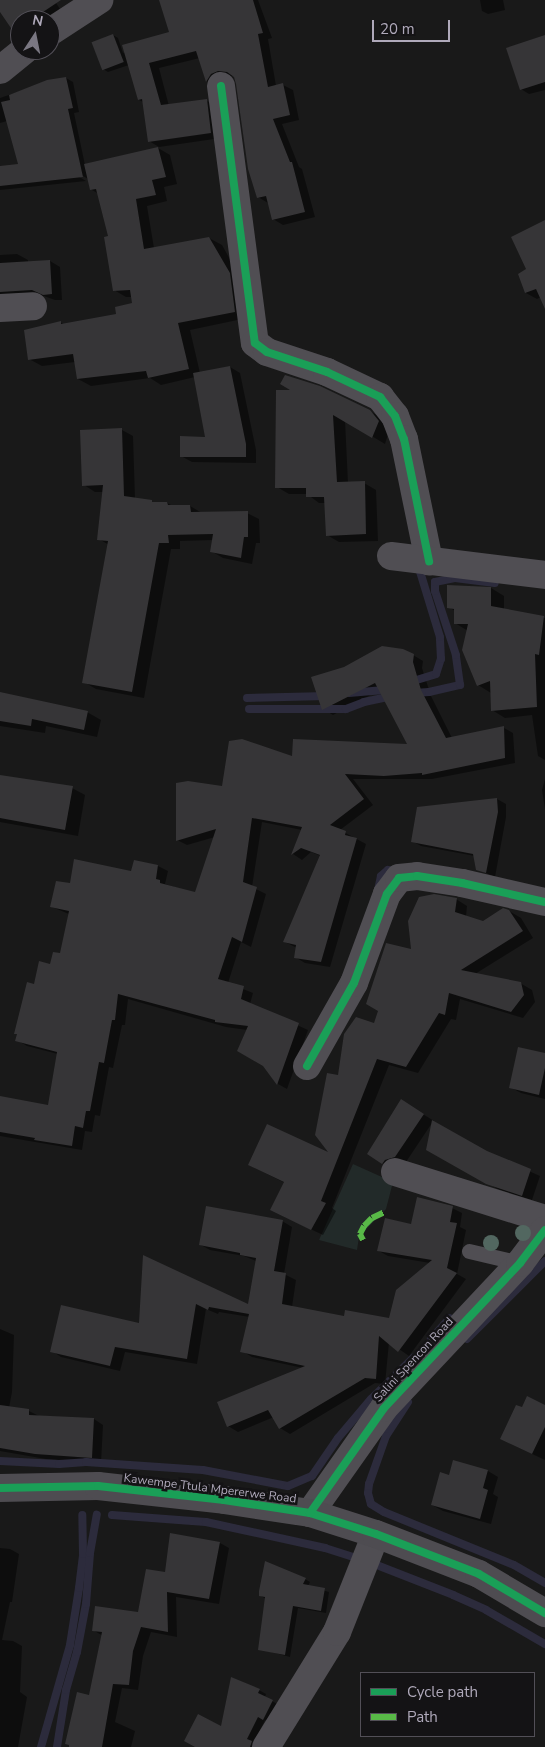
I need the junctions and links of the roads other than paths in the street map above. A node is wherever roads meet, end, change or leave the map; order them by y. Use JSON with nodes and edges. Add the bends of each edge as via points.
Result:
{"nodes":[{"id":1,"x":99,"y":0,"type":"edge"},
{"id":2,"x":60,"y":25,"type":"edge"},
{"id":3,"x":12,"y":60,"type":"edge"},
{"id":4,"x":0,"y":70,"type":"edge"},
{"id":5,"x":221,"y":86,"type":"dead end"},
{"id":6,"x":33,"y":306,"type":"dead end"},
{"id":7,"x":0,"y":308,"type":"edge"},
{"id":8,"x":391,"y":556,"type":"dead end"},
{"id":9,"x":429,"y":561,"type":"junction"},
{"id":10,"x":545,"y":575,"type":"edge"},
{"id":11,"x":545,"y":902,"type":"edge"},
{"id":12,"x":307,"y":1066,"type":"dead end"},
{"id":13,"x":395,"y":1172,"type":"dead end"},
{"id":14,"x":545,"y":1219,"type":"edge"},
{"id":15,"x":545,"y":1230,"type":"edge"},
{"id":16,"x":469,"y":1251,"type":"dead end"},
{"id":17,"x":520,"y":1263,"type":"junction"},
{"id":18,"x":0,"y":1488,"type":"edge"},
{"id":19,"x":310,"y":1513,"type":"junction"},
{"id":20,"x":376,"y":1534,"type":"junction"},
{"id":21,"x":545,"y":1613,"type":"edge"},
{"id":22,"x":266,"y":1747,"type":"edge"}],
"edges":[{"from":1,"to":2,"type":"street"},
{"from":3,"to":4,"type":"street"},
{"from":5,"to":9,"type":"street","via":[[255,343],[267,352],[327,372],[380,398],[395,416],[404,439]]},
{"from":6,"to":7,"type":"street"},
{"from":8,"to":9,"type":"street"},
{"from":9,"to":10,"type":"street"},
{"from":11,"to":12,"type":"street","via":[[462,883],[417,876],[399,878],[387,894],[354,983]]},
{"from":13,"to":14,"type":"street"},
{"from":15,"to":17,"type":"street","name":"Salini Spencon Road"},
{"from":16,"to":17,"type":"lane"},
{"from":17,"to":19,"type":"street","name":"Salini Spencon Road","via":[[384,1408]]},
{"from":18,"to":19,"type":"street","name":"Kawempe Ttula Mpererwe Road","via":[[98,1486]]},
{"from":19,"to":20,"type":"street","name":"Kawempe Ttula Mpererwe Road"},
{"from":20,"to":21,"type":"street","name":"Kawempe Ttula Mpererwe Road","via":[[479,1574]]},
{"from":20,"to":22,"type":"street","via":[[337,1632]]}]}
